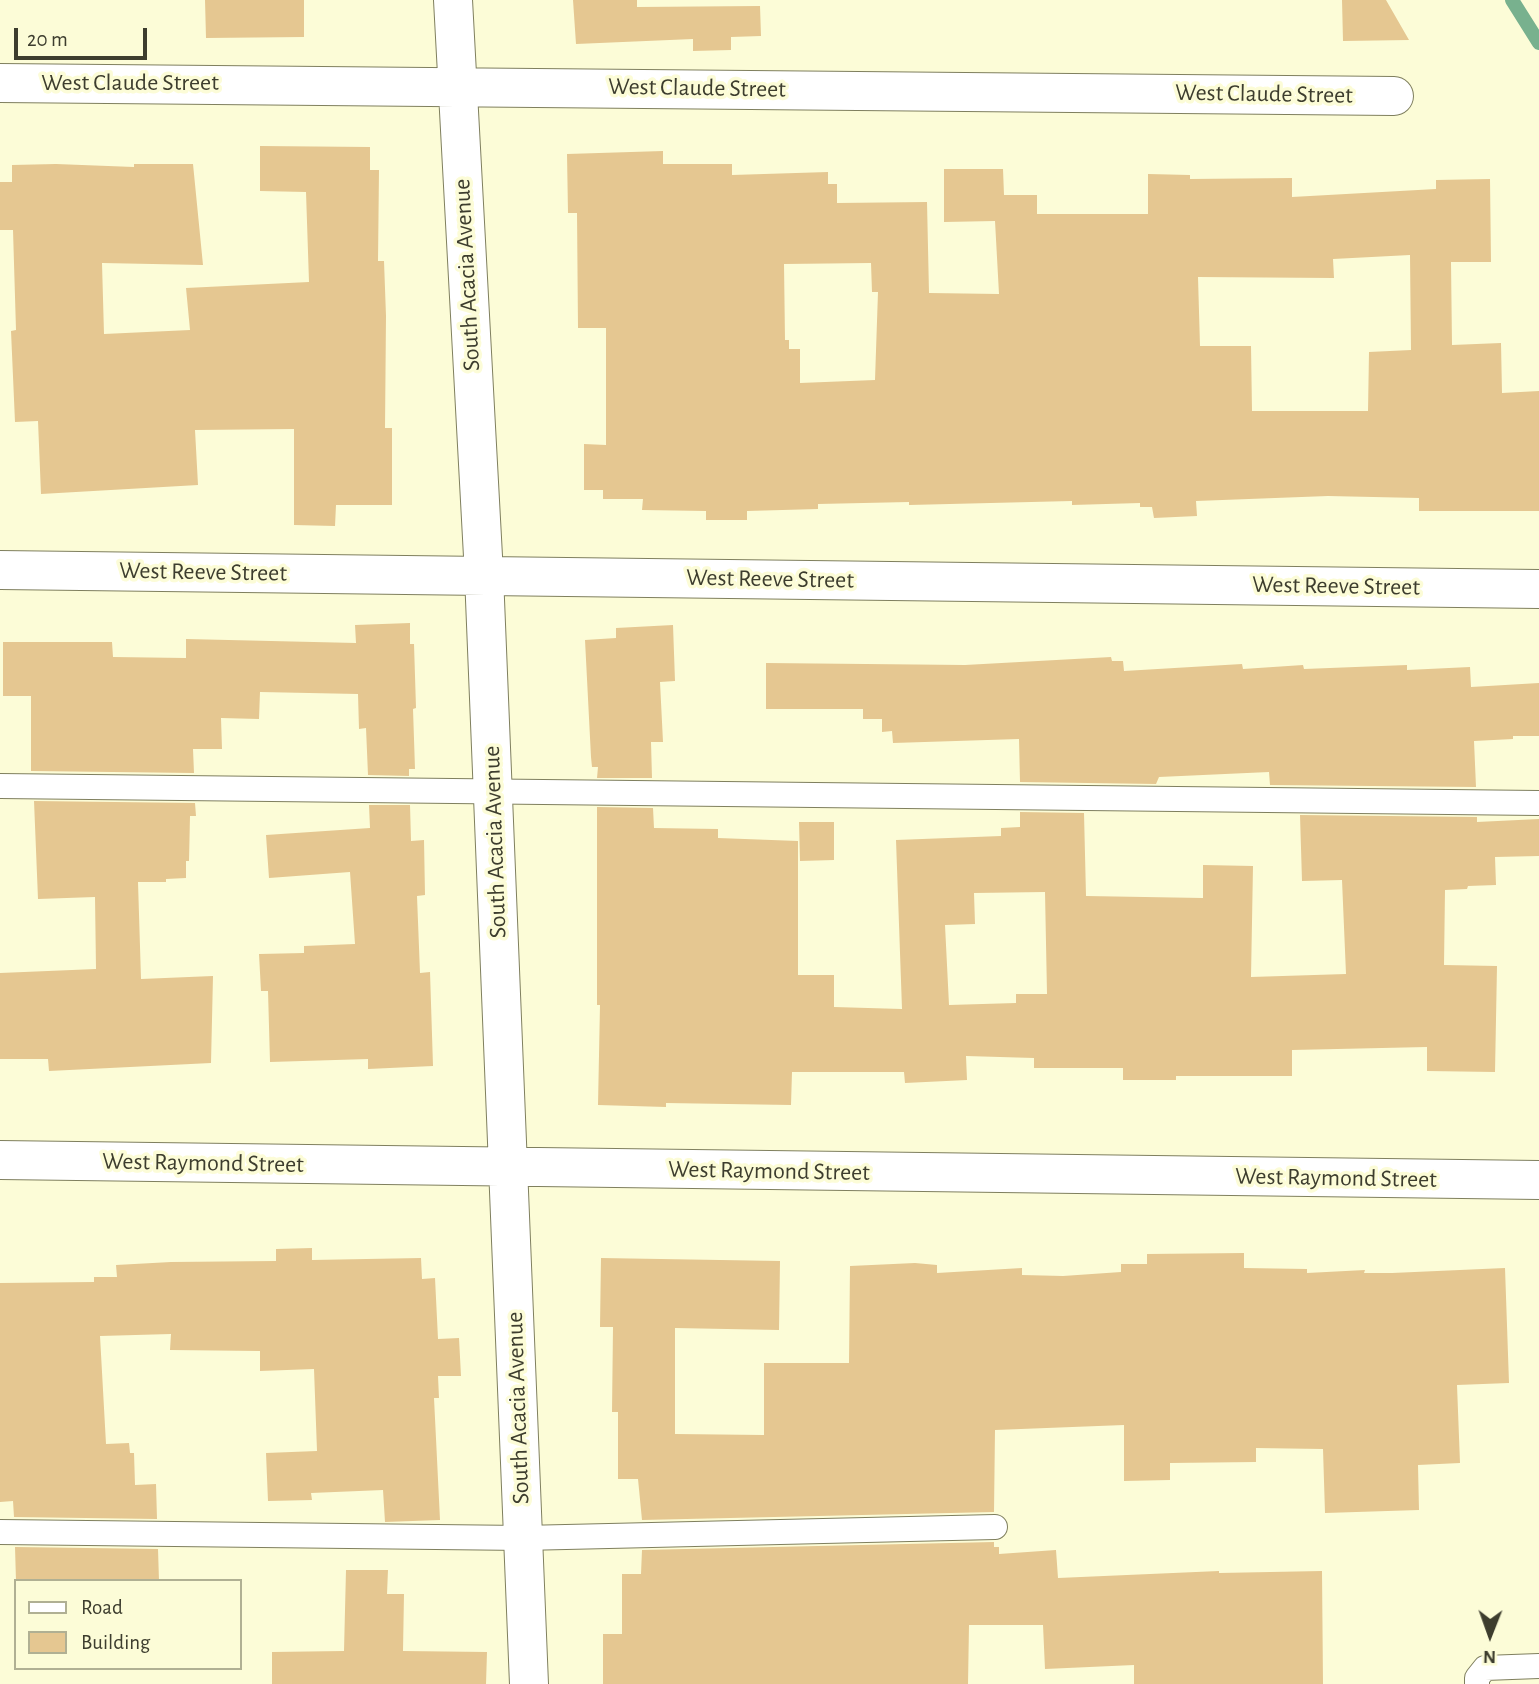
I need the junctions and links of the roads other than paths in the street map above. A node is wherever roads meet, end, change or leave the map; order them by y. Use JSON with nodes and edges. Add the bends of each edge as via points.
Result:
{"nodes":[{"id":1,"x":453,"y":0,"type":"edge"},
{"id":2,"x":0,"y":82,"type":"edge"},
{"id":3,"x":457,"y":86,"type":"junction"},
{"id":4,"x":1394,"y":96,"type":"dead end"},
{"id":5,"x":0,"y":570,"type":"edge"},
{"id":6,"x":484,"y":575,"type":"junction"},
{"id":7,"x":1539,"y":589,"type":"edge"},
{"id":8,"x":0,"y":786,"type":"edge"},
{"id":9,"x":493,"y":790,"type":"junction"},
{"id":10,"x":1539,"y":803,"type":"edge"},
{"id":11,"x":0,"y":1160,"type":"edge"},
{"id":12,"x":509,"y":1168,"type":"junction"},
{"id":13,"x":1539,"y":1180,"type":"edge"},
{"id":14,"x":995,"y":1527,"type":"dead end"},
{"id":15,"x":0,"y":1532,"type":"edge"},
{"id":16,"x":523,"y":1538,"type":"junction"},
{"id":17,"x":1539,"y":1666,"type":"edge"},
{"id":18,"x":529,"y":1684,"type":"edge"},
{"id":19,"x":1477,"y":1684,"type":"edge"}],
"edges":[{"from":1,"to":3,"type":"street","name":"South Acacia Avenue"},
{"from":2,"to":3,"type":"street","name":"West Claude Street"},
{"from":3,"to":4,"type":"street","name":"West Claude Street"},
{"from":3,"to":6,"type":"street","name":"South Acacia Avenue"},
{"from":5,"to":6,"type":"street","name":"West Reeve Street"},
{"from":6,"to":7,"type":"street","name":"West Reeve Street"},
{"from":6,"to":9,"type":"street","name":"South Acacia Avenue"},
{"from":8,"to":9,"type":"lane"},
{"from":9,"to":10,"type":"lane"},
{"from":9,"to":12,"type":"street","name":"South Acacia Avenue"},
{"from":11,"to":12,"type":"street","name":"West Raymond Street"},
{"from":12,"to":13,"type":"street","name":"West Raymond Street"},
{"from":12,"to":16,"type":"street","name":"South Acacia Avenue"},
{"from":14,"to":16,"type":"lane"},
{"from":15,"to":16,"type":"lane"},
{"from":16,"to":18,"type":"street","name":"South Acacia Avenue"},
{"from":17,"to":19,"type":"lane","via":[[1485,1668],[1476,1678]]}]}
